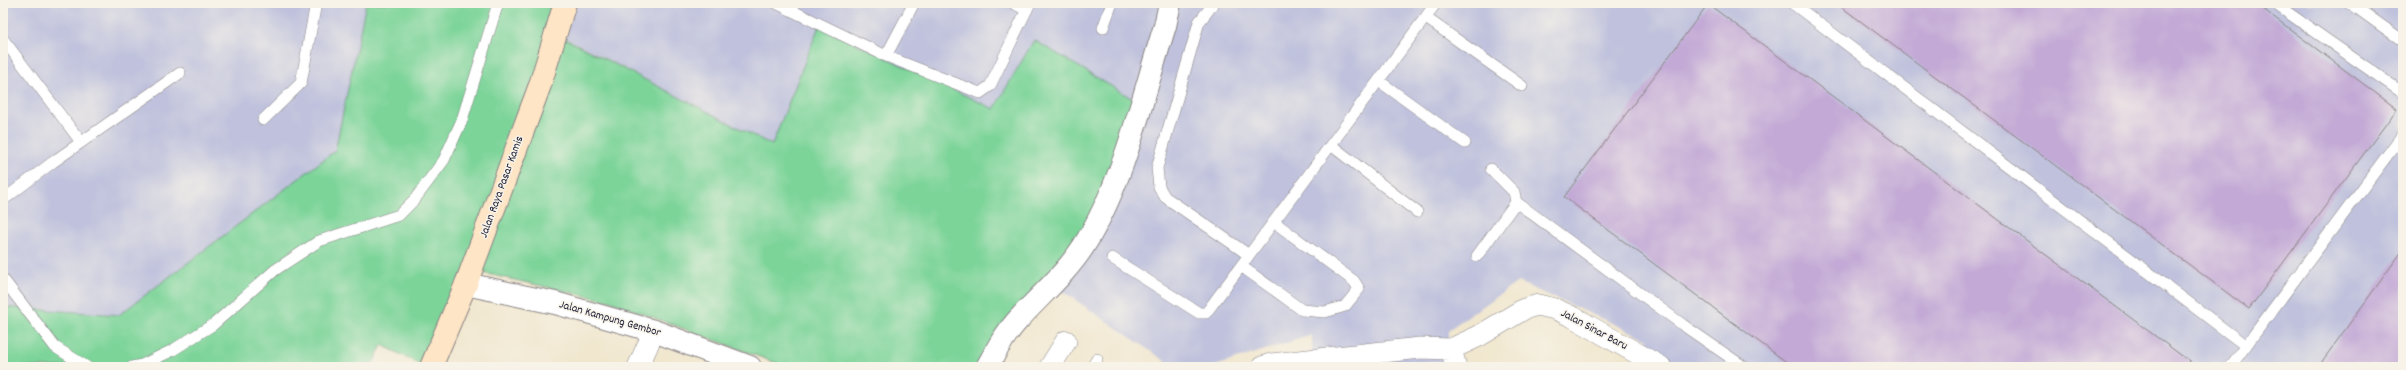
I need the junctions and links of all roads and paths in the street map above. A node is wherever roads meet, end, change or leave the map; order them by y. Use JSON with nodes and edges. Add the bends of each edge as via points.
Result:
{"nodes":[{"id":1,"x":316,"y":3,"type":"edge"},
{"id":2,"x":498,"y":3,"type":"edge"},
{"id":3,"x":565,"y":3,"type":"edge"},
{"id":4,"x":776,"y":3,"type":"edge"},
{"id":5,"x":914,"y":3,"type":"edge"},
{"id":6,"x":1013,"y":3,"type":"edge"},
{"id":7,"x":1112,"y":3,"type":"edge"},
{"id":8,"x":1170,"y":3,"type":"edge"},
{"id":9,"x":1214,"y":3,"type":"edge"},
{"id":10,"x":1436,"y":3,"type":"edge"},
{"id":11,"x":1792,"y":3,"type":"edge"},
{"id":12,"x":2274,"y":3,"type":"edge"},
{"id":13,"x":2350,"y":3,"type":"edge"},
{"id":14,"x":1028,"y":6,"type":"edge"},
{"id":15,"x":1426,"y":18,"type":"junction"},
{"id":16,"x":1103,"y":28,"type":"dead end"},
{"id":17,"x":3,"y":39,"type":"edge"},
{"id":18,"x":2403,"y":41,"type":"edge"},
{"id":19,"x":886,"y":56,"type":"junction"},
{"id":20,"x":180,"y":73,"type":"dead end"},
{"id":21,"x":1379,"y":81,"type":"junction"},
{"id":22,"x":1522,"y":86,"type":"dead end"},
{"id":23,"x":2403,"y":93,"type":"edge"},
{"id":24,"x":263,"y":120,"type":"dead end"},
{"id":25,"x":2403,"y":134,"type":"edge"},
{"id":26,"x":81,"y":142,"type":"junction"},
{"id":27,"x":1465,"y":143,"type":"dead end"},
{"id":28,"x":1331,"y":145,"type":"junction"},
{"id":29,"x":1491,"y":169,"type":"dead end"},
{"id":30,"x":3,"y":200,"type":"edge"},
{"id":31,"x":1516,"y":202,"type":"junction"},
{"id":32,"x":1417,"y":212,"type":"dead end"},
{"id":33,"x":1274,"y":222,"type":"junction"},
{"id":34,"x":1249,"y":255,"type":"junction"},
{"id":35,"x":1477,"y":256,"type":"dead end"},
{"id":36,"x":1112,"y":258,"type":"dead end"},
{"id":37,"x":1241,"y":266,"type":"junction"},
{"id":38,"x":3,"y":278,"type":"edge"},
{"id":39,"x":466,"y":284,"type":"junction"},
{"id":40,"x":654,"y":330,"type":"junction"},
{"id":41,"x":1066,"y":341,"type":"dead end"},
{"id":42,"x":2246,"y":346,"type":"junction"},
{"id":43,"x":1454,"y":358,"type":"edge"},
{"id":44,"x":1655,"y":363,"type":"edge"},
{"id":45,"x":87,"y":367,"type":"edge"},
{"id":46,"x":132,"y":367,"type":"edge"},
{"id":47,"x":431,"y":367,"type":"edge"},
{"id":48,"x":638,"y":367,"type":"edge"},
{"id":49,"x":750,"y":367,"type":"edge"},
{"id":50,"x":987,"y":367,"type":"edge"},
{"id":51,"x":1050,"y":367,"type":"edge"},
{"id":52,"x":1262,"y":367,"type":"edge"},
{"id":53,"x":1744,"y":367,"type":"edge"},
{"id":54,"x":2230,"y":367,"type":"edge"}],
"edges":[{"from":1,"to":24,"type":"lane","via":[[301,83]]},
{"from":2,"to":46,"type":"lane","via":[[462,120],[444,160],[415,199],[399,215],[319,240],[276,270],[214,324],[173,350]]},
{"from":3,"to":39,"type":"main road","name":"Jalan Raya Pasar Kamis","via":[[540,85]]},
{"from":4,"to":19,"type":"lane"},
{"from":5,"to":19,"type":"lane"},
{"from":6,"to":14,"type":"lane"},
{"from":7,"to":16,"type":"lane"},
{"from":8,"to":50,"type":"street","via":[[1118,176],[1101,218],[1059,280],[1016,322]]},
{"from":9,"to":34,"type":"lane","via":[[1199,22],[1157,168],[1159,187],[1165,197]]},
{"from":10,"to":15,"type":"lane"},
{"from":11,"to":42,"type":"lane"},
{"from":12,"to":23,"type":"lane"},
{"from":13,"to":18,"type":"lane"},
{"from":14,"to":19,"type":"lane","via":[[990,86],[980,94]]},
{"from":15,"to":21,"type":"lane"},
{"from":15,"to":22,"type":"lane"},
{"from":17,"to":26,"type":"lane"},
{"from":20,"to":26,"type":"lane"},
{"from":21,"to":27,"type":"lane"},
{"from":21,"to":28,"type":"lane"},
{"from":25,"to":42,"type":"lane"},
{"from":26,"to":30,"type":"lane"},
{"from":28,"to":32,"type":"lane"},
{"from":28,"to":33,"type":"lane"},
{"from":29,"to":31,"type":"lane","via":[[1514,192]]},
{"from":31,"to":35,"type":"lane"},
{"from":31,"to":53,"type":"lane"},
{"from":33,"to":34,"type":"lane"},
{"from":33,"to":37,"type":"lane","via":[[1354,281],[1359,289],[1345,306],[1325,312],[1302,310]]},
{"from":34,"to":37,"type":"lane"},
{"from":36,"to":37,"type":"lane","via":[[1199,312],[1206,313]]},
{"from":38,"to":45,"type":"lane","via":[[55,347]]},
{"from":39,"to":40,"type":"street","name":"Jalan Kampung Gembor","via":[[555,303]]},
{"from":39,"to":47,"type":"main road","name":"Jalan Raya Pasar Kamis"},
{"from":40,"to":48,"type":"street"},
{"from":40,"to":49,"type":"street","name":"Jalan Kampung Gembor"},
{"from":41,"to":51,"type":"street"},
{"from":42,"to":54,"type":"lane"},
{"from":43,"to":44,"type":"street","name":"Jalan Sinar Baru","via":[[1479,336],[1524,308],[1538,305],[1573,317]]},
{"from":43,"to":52,"type":"street","name":"Jalan Sinar Baru","via":[[1420,348]]}]}
